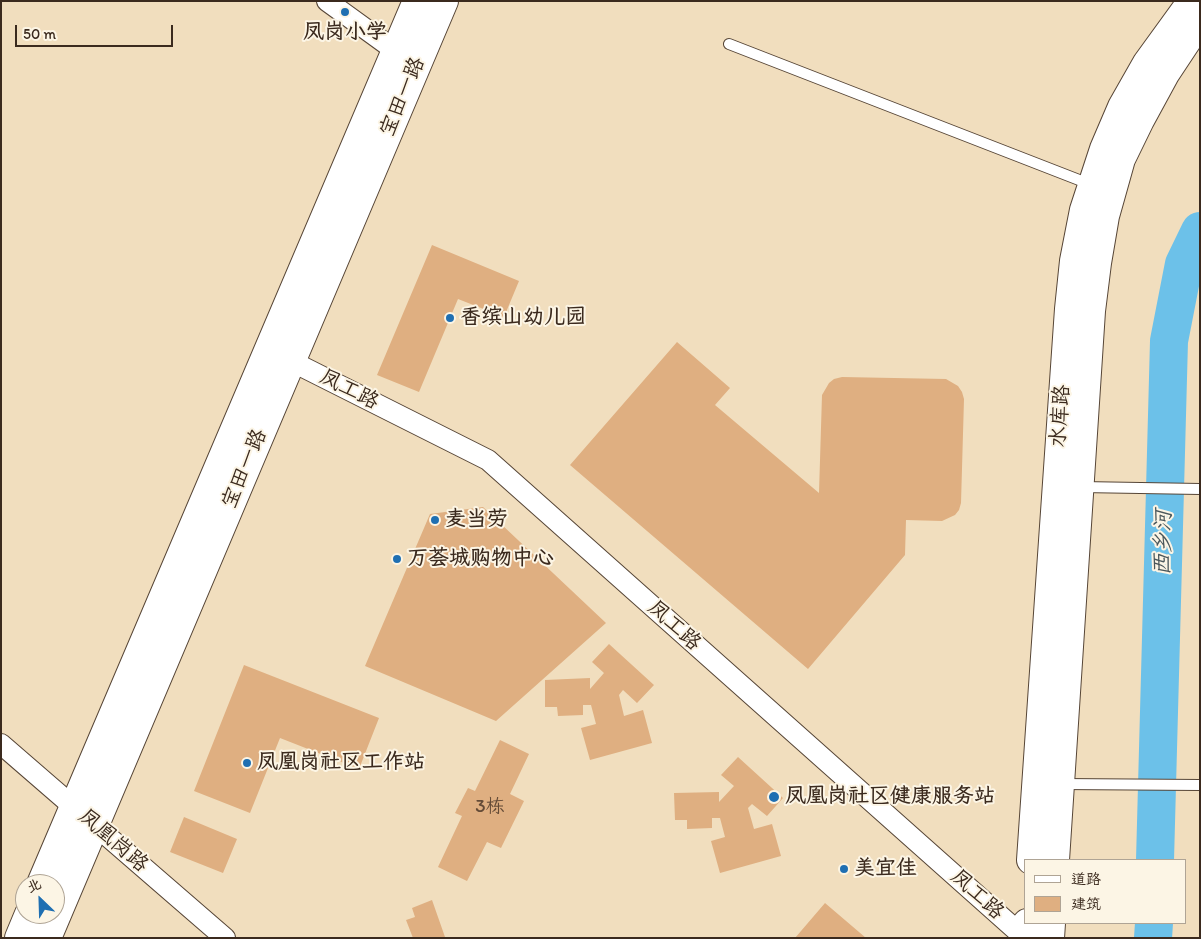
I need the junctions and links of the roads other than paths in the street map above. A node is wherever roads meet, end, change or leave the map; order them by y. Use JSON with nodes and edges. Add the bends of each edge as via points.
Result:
{"nodes":[{"id":1,"x":327,"y":1,"type":"edge"},
{"id":2,"x":417,"y":1,"type":"edge"},
{"id":3,"x":444,"y":1,"type":"edge"},
{"id":4,"x":1192,"y":1,"type":"edge"},
{"id":5,"x":1200,"y":21,"type":"edge"},
{"id":6,"x":729,"y":44,"type":"dead end"},
{"id":7,"x":406,"y":58,"type":"junction"},
{"id":8,"x":1102,"y":189,"type":"junction"},
{"id":9,"x":291,"y":361,"type":"junction"},
{"id":10,"x":1080,"y":487,"type":"junction"},
{"id":11,"x":1200,"y":489,"type":"edge"},
{"id":12,"x":1,"y":744,"type":"edge"},
{"id":13,"x":1060,"y":784,"type":"junction"},
{"id":14,"x":1198,"y":785,"type":"edge"},
{"id":15,"x":74,"y":807,"type":"junction"},
{"id":16,"x":95,"y":825,"type":"junction"},
{"id":17,"x":1031,"y":859,"type":"edge"},
{"id":18,"x":1055,"y":859,"type":"edge"},
{"id":19,"x":45,"y":874,"type":"edge"},
{"id":20,"x":24,"y":924,"type":"edge"},
{"id":21,"x":1027,"y":924,"type":"edge"},
{"id":22,"x":1050,"y":924,"type":"edge"},
{"id":23,"x":18,"y":938,"type":"edge"},
{"id":24,"x":47,"y":938,"type":"edge"},
{"id":25,"x":225,"y":938,"type":"edge"},
{"id":26,"x":1026,"y":938,"type":"edge"},
{"id":27,"x":1050,"y":938,"type":"edge"}],
"edges":[{"from":1,"to":7,"type":"street"},
{"from":2,"to":7,"type":"main road","name":"宝田一路"},
{"from":3,"to":7,"type":"main road","name":"宝田一路"},
{"from":4,"to":8,"type":"main road","name":"水库路","via":[[1147,63],[1122,107],[1104,149]]},
{"from":5,"to":8,"type":"main road","name":"水库路","via":[[1165,74],[1121,160]]},
{"from":6,"to":8,"type":"lane"},
{"from":7,"to":9,"type":"main road","name":"宝田一路"},
{"from":7,"to":15,"type":"main road","name":"宝田一路"},
{"from":8,"to":10,"type":"main road","name":"水库路","via":[[1105,216],[1091,311]]},
{"from":8,"to":17,"type":"main road","name":"水库路","via":[[1084,210],[1074,261]]},
{"from":9,"to":16,"type":"main road","name":"宝田一路"},
{"from":9,"to":26,"type":"street","name":"凤工路","via":[[488,460]]},
{"from":10,"to":11,"type":"lane"},
{"from":10,"to":13,"type":"main road","name":"水库路"},
{"from":12,"to":15,"type":"street","name":"凤凰岗路"},
{"from":13,"to":14,"type":"lane"},
{"from":13,"to":18,"type":"main road","name":"水库路"},
{"from":15,"to":16,"type":"street","name":"凤凰岗路"},
{"from":15,"to":19,"type":"main road","name":"宝田一路"},
{"from":16,"to":24,"type":"main road","name":"宝田一路"},
{"from":16,"to":25,"type":"street","name":"凤凰岗路"},
{"from":20,"to":23,"type":"main road"},
{"from":21,"to":26,"type":"main road"},
{"from":22,"to":27,"type":"main road"}]}
